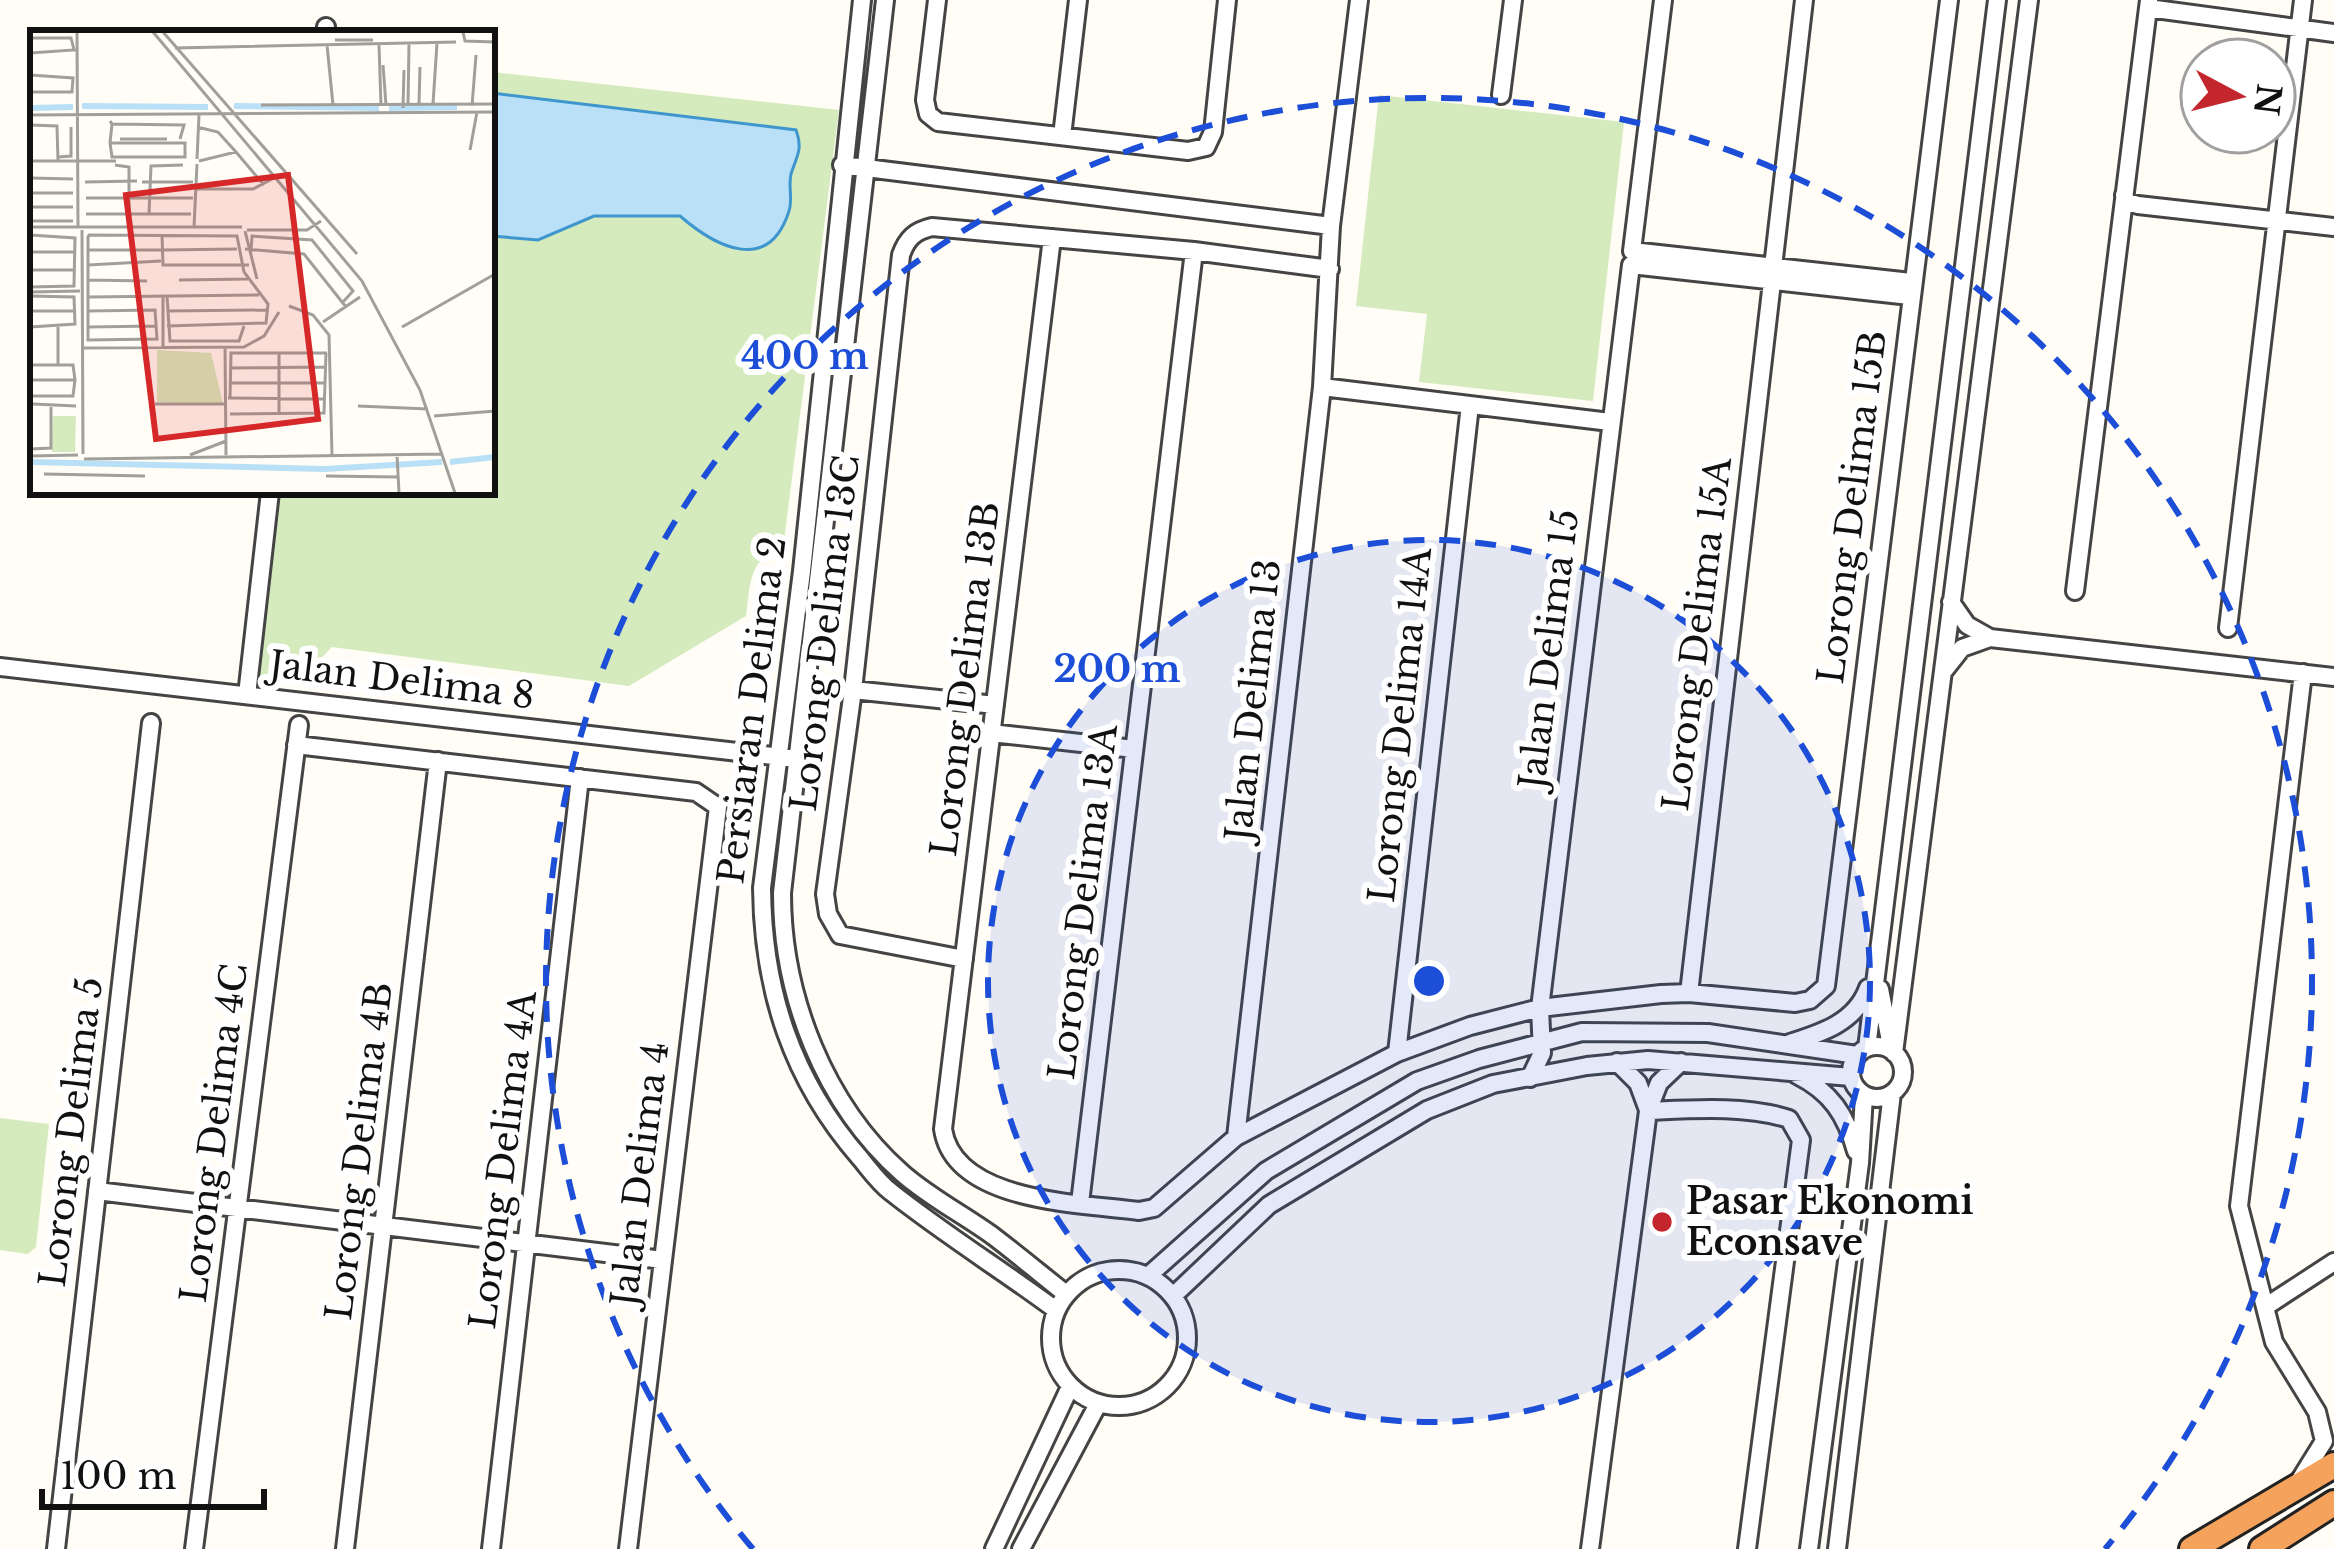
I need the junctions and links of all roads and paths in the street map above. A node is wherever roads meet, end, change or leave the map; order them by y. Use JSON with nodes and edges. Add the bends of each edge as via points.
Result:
{"nodes":[{"id":1,"x":862,"y":0,"type":"edge"},
{"id":2,"x":885,"y":0,"type":"edge"},
{"id":3,"x":937,"y":0,"type":"edge"},
{"id":4,"x":1078,"y":0,"type":"edge"},
{"id":5,"x":1227,"y":0,"type":"edge"},
{"id":6,"x":1359,"y":0,"type":"edge"},
{"id":7,"x":1513,"y":0,"type":"edge"},
{"id":8,"x":1663,"y":0,"type":"edge"},
{"id":9,"x":1804,"y":0,"type":"edge"},
{"id":10,"x":1949,"y":0,"type":"edge"},
{"id":11,"x":1997,"y":0,"type":"edge"},
{"id":12,"x":2029,"y":0,"type":"edge"},
{"id":13,"x":2303,"y":0,"type":"edge"},
{"id":14,"x":2148,"y":4,"type":"edge"},
{"id":15,"x":2300,"y":28,"type":"junction"},
{"id":16,"x":2334,"y":33,"type":"edge"},
{"id":17,"x":1501,"y":95,"type":"dead end"},
{"id":18,"x":1063,"y":136,"type":"junction"},
{"id":19,"x":842,"y":165,"type":"junction"},
{"id":20,"x":867,"y":169,"type":"junction"},
{"id":21,"x":2124,"y":195,"type":"junction"},
{"id":22,"x":2275,"y":219,"type":"junction"},
{"id":23,"x":1331,"y":226,"type":"junction"},
{"id":24,"x":2334,"y":227,"type":"edge"},
{"id":25,"x":1052,"y":238,"type":"junction"},
{"id":26,"x":1194,"y":251,"type":"junction"},
{"id":27,"x":1631,"y":258,"type":"junction"},
{"id":28,"x":1330,"y":269,"type":"junction"},
{"id":29,"x":1772,"y":274,"type":"junction"},
{"id":30,"x":1911,"y":289,"type":"junction"},
{"id":31,"x":1322,"y":387,"type":"junction"},
{"id":32,"x":1469,"y":405,"type":"junction"},
{"id":33,"x":1610,"y":422,"type":"junction"},
{"id":34,"x":270,"y":495,"type":"edge"},
{"id":35,"x":2075,"y":591,"type":"dead end"},
{"id":36,"x":1951,"y":602,"type":"junction"},
{"id":37,"x":2228,"y":628,"type":"dead end"},
{"id":38,"x":1990,"y":638,"type":"junction"},
{"id":39,"x":0,"y":667,"type":"edge"},
{"id":40,"x":2302,"y":673,"type":"junction"},
{"id":41,"x":1942,"y":674,"type":"junction"},
{"id":42,"x":2334,"y":676,"type":"edge"},
{"id":43,"x":853,"y":690,"type":"junction"},
{"id":44,"x":247,"y":695,"type":"junction"},
{"id":45,"x":995,"y":705,"type":"junction"},
{"id":46,"x":151,"y":723,"type":"dead end"},
{"id":47,"x":299,"y":725,"type":"dead end"},
{"id":48,"x":991,"y":733,"type":"junction"},
{"id":49,"x":296,"y":745,"type":"junction"},
{"id":50,"x":1134,"y":749,"type":"junction"},
{"id":51,"x":789,"y":758,"type":"junction"},
{"id":52,"x":438,"y":761,"type":"junction"},
{"id":53,"x":580,"y":778,"type":"junction"},
{"id":54,"x":964,"y":959,"type":"junction"},
{"id":55,"x":1876,"y":964,"type":"junction"},
{"id":56,"x":1689,"y":993,"type":"junction"},
{"id":57,"x":1540,"y":1008,"type":"junction"},
{"id":58,"x":1542,"y":1041,"type":"junction"},
{"id":59,"x":1785,"y":1045,"type":"junction"},
{"id":60,"x":1862,"y":1052,"type":"junction"},
{"id":61,"x":1893,"y":1052,"type":"junction"},
{"id":62,"x":1397,"y":1053,"type":"junction"},
{"id":63,"x":1682,"y":1061,"type":"junction"},
{"id":64,"x":1617,"y":1062,"type":"junction"},
{"id":65,"x":1570,"y":1070,"type":"junction"},
{"id":66,"x":1789,"y":1071,"type":"junction"},
{"id":67,"x":1851,"y":1077,"type":"junction"},
{"id":68,"x":1529,"y":1078,"type":"junction"},
{"id":69,"x":1892,"y":1094,"type":"junction"},
{"id":70,"x":1864,"y":1095,"type":"junction"},
{"id":71,"x":1648,"y":1111,"type":"junction"},
{"id":72,"x":1237,"y":1137,"type":"junction"},
{"id":73,"x":1860,"y":1163,"type":"junction"},
{"id":74,"x":98,"y":1191,"type":"junction"},
{"id":75,"x":1080,"y":1203,"type":"junction"},
{"id":76,"x":237,"y":1208,"type":"junction"},
{"id":77,"x":383,"y":1226,"type":"junction"},
{"id":78,"x":526,"y":1243,"type":"junction"},
{"id":79,"x":663,"y":1260,"type":"junction"},
{"id":80,"x":2334,"y":1262,"type":"edge"},
{"id":81,"x":1148,"y":1276,"type":"junction"},
{"id":82,"x":1174,"y":1296,"type":"junction"},
{"id":83,"x":1061,"y":1302,"type":"junction"},
{"id":84,"x":2265,"y":1307,"type":"junction"},
{"id":85,"x":1070,"y":1387,"type":"junction"},
{"id":86,"x":1098,"y":1404,"type":"junction"},
{"id":87,"x":2317,"y":1412,"type":"junction"},
{"id":88,"x":2334,"y":1423,"type":"edge"},
{"id":89,"x":2334,"y":1465,"type":"edge"},
{"id":90,"x":2281,"y":1496,"type":"junction"},
{"id":91,"x":2334,"y":1504,"type":"edge"},
{"id":92,"x":56,"y":1549,"type":"edge"},
{"id":93,"x":194,"y":1549,"type":"edge"},
{"id":94,"x":345,"y":1549,"type":"edge"},
{"id":95,"x":491,"y":1549,"type":"edge"},
{"id":96,"x":628,"y":1549,"type":"edge"},
{"id":97,"x":994,"y":1549,"type":"edge"},
{"id":98,"x":1022,"y":1549,"type":"edge"},
{"id":99,"x":1590,"y":1549,"type":"edge"},
{"id":100,"x":1747,"y":1549,"type":"edge"},
{"id":101,"x":1809,"y":1549,"type":"edge"},
{"id":102,"x":1838,"y":1549,"type":"edge"},
{"id":103,"x":2192,"y":1549,"type":"edge"},
{"id":104,"x":2262,"y":1549,"type":"edge"}],
"edges":[{"from":1,"to":19,"type":"street","name":"Persiaran Delima 2"},
{"from":2,"to":20,"type":"street","name":"Persiaran Delima 2"},
{"from":3,"to":18,"type":"street","via":[[928,114],[938,122]]},
{"from":4,"to":18,"type":"street"},
{"from":5,"to":18,"type":"street","via":[[1206,147],[1188,152]]},
{"from":6,"to":23,"type":"street"},
{"from":7,"to":17,"type":"street"},
{"from":8,"to":27,"type":"street","name":"Jalan Delima 15"},
{"from":9,"to":29,"type":"street","name":"Lorong Delima 15A"},
{"from":10,"to":30,"type":"street","name":"Lorong Delima 15B"},
{"from":11,"to":55,"type":"street"},
{"from":12,"to":36,"type":"street"},
{"from":13,"to":15,"type":"street"},
{"from":14,"to":15,"type":"street"},
{"from":14,"to":21,"type":"street"},
{"from":15,"to":16,"type":"street"},
{"from":15,"to":22,"type":"street"},
{"from":19,"to":20,"type":"street"},
{"from":19,"to":51,"type":"street","name":"Persiaran Delima 2"},
{"from":20,"to":23,"type":"street"},
{"from":20,"to":51,"type":"street","name":"Persiaran Delima 2"},
{"from":21,"to":22,"type":"street","via":[[2138,206]]},
{"from":21,"to":35,"type":"street"},
{"from":22,"to":24,"type":"street"},
{"from":22,"to":37,"type":"street"},
{"from":23,"to":28,"type":"street","name":"Jalan Delima 13"},
{"from":25,"to":26,"type":"street"},
{"from":25,"to":43,"type":"street","name":"Lorong Delima 13C","via":[[932,226],[906,241]]},
{"from":25,"to":45,"type":"street","name":"Lorong Delima 13B"},
{"from":26,"to":28,"type":"street"},
{"from":26,"to":50,"type":"street","name":"Lorong Delima 13A"},
{"from":27,"to":29,"type":"street"},
{"from":27,"to":33,"type":"street","name":"Jalan Delima 15"},
{"from":28,"to":31,"type":"street","name":"Jalan Delima 13"},
{"from":29,"to":30,"type":"street"},
{"from":29,"to":56,"type":"street","name":"Lorong Delima 15A"},
{"from":30,"to":56,"type":"street","name":"Lorong Delima 15B","via":[[1830,977],[1819,994],[1795,1003]]},
{"from":31,"to":32,"type":"street"},
{"from":31,"to":72,"type":"street","name":"Jalan Delima 13"},
{"from":32,"to":33,"type":"street"},
{"from":32,"to":62,"type":"street","name":"Lorong Delima 14A"},
{"from":33,"to":57,"type":"street","name":"Jalan Delima 15"},
{"from":34,"to":44,"type":"street"},
{"from":36,"to":38,"type":"street","via":[[1967,625]]},
{"from":36,"to":41,"type":"street"},
{"from":38,"to":40,"type":"street"},
{"from":38,"to":41,"type":"street","via":[[1962,648]]},
{"from":39,"to":44,"type":"street","name":"Jalan Delima 8"},
{"from":40,"to":42,"type":"street"},
{"from":40,"to":84,"type":"street","via":[[2239,1206]]},
{"from":41,"to":61,"type":"street"},
{"from":43,"to":45,"type":"street"},
{"from":43,"to":54,"type":"street","name":"Lorong Delima 13C","via":[[828,914],[840,934],[860,941]]},
{"from":44,"to":51,"type":"street","name":"Jalan Delima 8"},
{"from":45,"to":48,"type":"street","name":"Lorong Delima 13B"},
{"from":46,"to":74,"type":"street","name":"Lorong Delima 5"},
{"from":47,"to":49,"type":"street","name":"Lorong Delima 4C"},
{"from":48,"to":50,"type":"street"},
{"from":48,"to":54,"type":"street","name":"Lorong Delima 13B"},
{"from":49,"to":52,"type":"street"},
{"from":49,"to":76,"type":"street","name":"Lorong Delima 4C"},
{"from":50,"to":75,"type":"street","name":"Lorong Delima 13A"},
{"from":51,"to":83,"type":"street","name":"Persiaran Delima 2","via":[[782,932],[814,1049],[857,1121],[902,1173],[994,1237]]},
{"from":52,"to":53,"type":"street"},
{"from":52,"to":77,"type":"street","name":"Lorong Delima 4B"},
{"from":53,"to":78,"type":"street","name":"Lorong Delima 4A"},
{"from":53,"to":79,"type":"street","name":"Jalan Delima 4","via":[[696,792],[718,807]]},
{"from":54,"to":75,"type":"street","name":"Lorong Delima 13B","via":[[943,1129],[951,1157],[976,1178]]},
{"from":55,"to":59,"type":"street","via":[[1864,999],[1835,1028]]},
{"from":55,"to":60,"type":"street"},
{"from":55,"to":61,"type":"street"},
{"from":56,"to":57,"type":"street"},
{"from":57,"to":58,"type":"street","name":"Jalan Delima 15"},
{"from":57,"to":62,"type":"street"},
{"from":58,"to":59,"type":"street","via":[[1582,1032],[1708,1033]]},
{"from":58,"to":65,"type":"street"},
{"from":58,"to":68,"type":"street"},
{"from":58,"to":81,"type":"street","via":[[1417,1081],[1266,1171]]},
{"from":59,"to":60,"type":"street"},
{"from":60,"to":61,"type":"street"},
{"from":60,"to":67,"type":"street"},
{"from":61,"to":69,"type":"street","via":[[1903,1073]]},
{"from":62,"to":72,"type":"street"},
{"from":63,"to":64,"type":"street"},
{"from":63,"to":66,"type":"street"},
{"from":63,"to":71,"type":"street","via":[[1659,1083]]},
{"from":64,"to":65,"type":"street"},
{"from":64,"to":71,"type":"street","via":[[1639,1083]]},
{"from":65,"to":68,"type":"street"},
{"from":66,"to":67,"type":"street"},
{"from":66,"to":73,"type":"street","via":[[1833,1099]]},
{"from":67,"to":70,"type":"street"},
{"from":68,"to":82,"type":"street","via":[[1427,1110],[1322,1171],[1269,1204]]},
{"from":69,"to":70,"type":"street"},
{"from":69,"to":102,"type":"street"},
{"from":70,"to":73,"type":"street"},
{"from":71,"to":99,"type":"street"},
{"from":71,"to":100,"type":"street","via":[[1775,1114],[1789,1119],[1801,1140]]},
{"from":72,"to":75,"type":"street","via":[[1154,1208]]},
{"from":73,"to":101,"type":"street"},
{"from":74,"to":76,"type":"street"},
{"from":74,"to":92,"type":"street","name":"Lorong Delima 5"},
{"from":76,"to":77,"type":"street"},
{"from":76,"to":93,"type":"street","name":"Lorong Delima 4C"},
{"from":77,"to":78,"type":"street"},
{"from":77,"to":94,"type":"street","name":"Lorong Delima 4B"},
{"from":78,"to":79,"type":"street"},
{"from":78,"to":95,"type":"street","name":"Lorong Delima 4A"},
{"from":79,"to":96,"type":"street","name":"Jalan Delima 4"},
{"from":80,"to":84,"type":"street"},
{"from":81,"to":82,"type":"street"},
{"from":81,"to":83,"type":"street","via":[[1104,1270]]},
{"from":82,"to":86,"type":"street","via":[[1187,1332],[1180,1370],[1152,1398]]},
{"from":83,"to":85,"type":"street","via":[[1051,1351]]},
{"from":84,"to":87,"type":"street","via":[[2275,1342]]},
{"from":85,"to":86,"type":"street"},
{"from":85,"to":97,"type":"street"},
{"from":86,"to":98,"type":"street"},
{"from":87,"to":88,"type":"street"},
{"from":87,"to":90,"type":"street","via":[[2324,1441],[2309,1472]]},
{"from":89,"to":90,"type":"highway"},
{"from":90,"to":103,"type":"highway"},
{"from":91,"to":104,"type":"highway"}]}
